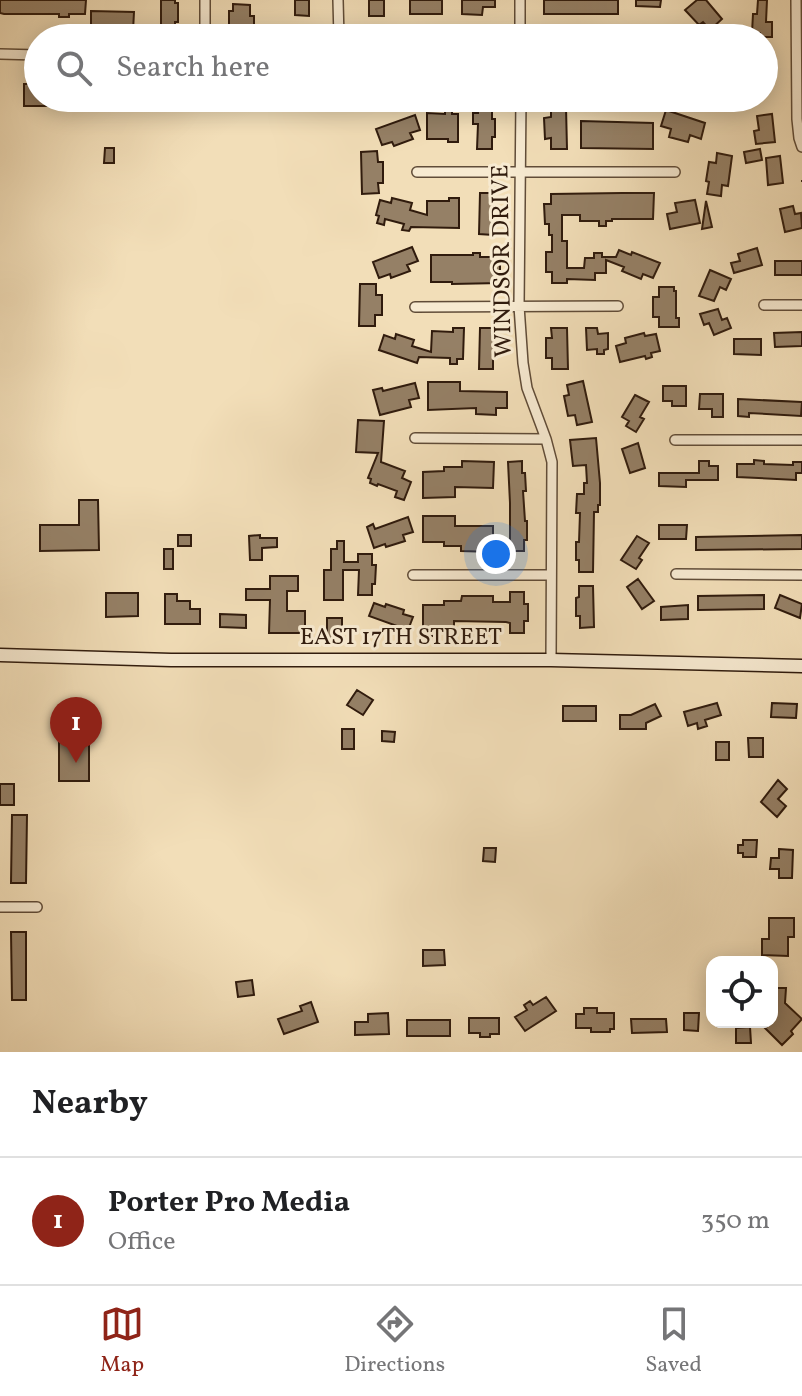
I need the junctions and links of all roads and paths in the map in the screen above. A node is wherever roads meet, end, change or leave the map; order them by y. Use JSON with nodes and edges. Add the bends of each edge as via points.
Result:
{"nodes":[{"id":1,"x":205,"y":0,"type":"edge"},
{"id":2,"x":338,"y":0,"type":"edge"},
{"id":3,"x":520,"y":0,"type":"edge"},
{"id":4,"x":796,"y":0,"type":"edge"},
{"id":5,"x":205,"y":24,"type":"edge"},
{"id":6,"x":339,"y":24,"type":"edge"},
{"id":7,"x":520,"y":24,"type":"edge"},
{"id":8,"x":799,"y":37,"type":"edge"},
{"id":9,"x":0,"y":54,"type":"edge"},
{"id":10,"x":24,"y":55,"type":"edge"},
{"id":11,"x":521,"y":112,"type":"edge"},
{"id":12,"x":802,"y":147,"type":"edge"},
{"id":13,"x":417,"y":172,"type":"dead end"},
{"id":14,"x":521,"y":172,"type":"junction"},
{"id":15,"x":675,"y":172,"type":"dead end"},
{"id":16,"x":764,"y":305,"type":"dead end"},
{"id":17,"x":802,"y":305,"type":"edge"},
{"id":18,"x":519,"y":306,"type":"junction"},
{"id":19,"x":618,"y":306,"type":"dead end"},
{"id":20,"x":415,"y":307,"type":"dead end"},
{"id":21,"x":415,"y":438,"type":"dead end"},
{"id":22,"x":546,"y":439,"type":"junction"},
{"id":23,"x":675,"y":440,"type":"dead end"},
{"id":24,"x":802,"y":440,"type":"edge"},
{"id":25,"x":676,"y":574,"type":"dead end"},
{"id":26,"x":413,"y":575,"type":"dead end"},
{"id":27,"x":550,"y":575,"type":"junction"},
{"id":28,"x":802,"y":575,"type":"edge"},
{"id":29,"x":0,"y":655,"type":"edge"},
{"id":30,"x":551,"y":660,"type":"junction"},
{"id":31,"x":802,"y":666,"type":"edge"},
{"id":32,"x":0,"y":907,"type":"edge"},
{"id":33,"x":37,"y":907,"type":"dead end"}],
"edges":[{"from":1,"to":5,"type":"street"},
{"from":2,"to":6,"type":"street"},
{"from":3,"to":7,"type":"street"},
{"from":4,"to":8,"type":"street"},
{"from":8,"to":12,"type":"street","via":[[797,122]]},
{"from":9,"to":10,"type":"street"},
{"from":11,"to":14,"type":"street","name":"WINDSOR DRIVE"},
{"from":13,"to":14,"type":"street"},
{"from":14,"to":15,"type":"street"},
{"from":14,"to":18,"type":"street","name":"WINDSOR DRIVE"},
{"from":16,"to":17,"type":"street"},
{"from":18,"to":19,"type":"street"},
{"from":18,"to":20,"type":"street"},
{"from":18,"to":22,"type":"street","name":"WINDSOR DRIVE","via":[[527,388]]},
{"from":21,"to":22,"type":"street"},
{"from":22,"to":27,"type":"street","name":"WINDSOR DRIVE","via":[[552,462]]},
{"from":23,"to":24,"type":"street"},
{"from":25,"to":28,"type":"street"},
{"from":26,"to":27,"type":"street"},
{"from":27,"to":30,"type":"street","name":"WINDSOR DRIVE"},
{"from":29,"to":30,"type":"main road","name":"EAST 17TH STREET"},
{"from":30,"to":31,"type":"main road","name":"EAST 17TH STREET"},
{"from":32,"to":33,"type":"street"}]}
